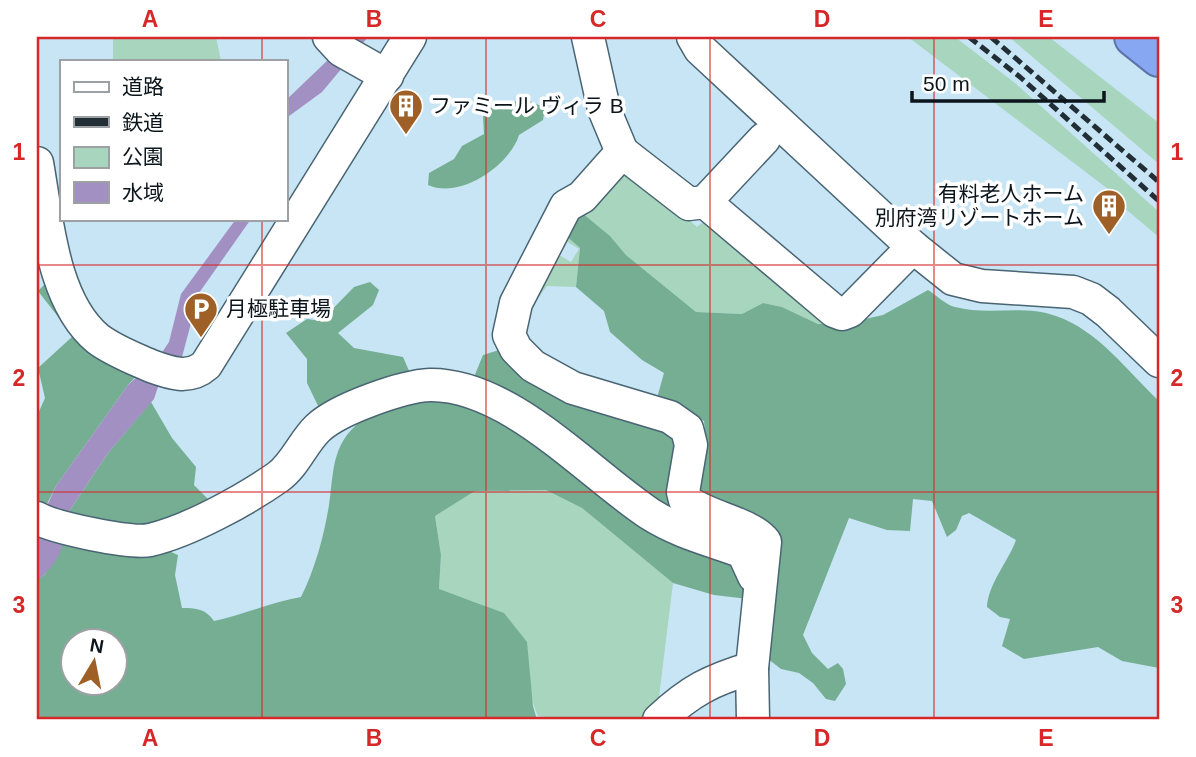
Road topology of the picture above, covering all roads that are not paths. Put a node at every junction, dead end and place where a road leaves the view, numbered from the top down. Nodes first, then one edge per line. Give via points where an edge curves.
1 (410, 37) edge
2 (588, 37) edge
3 (693, 37) edge
4 (1133, 37) edge
5 (340, 48) edge
6 (1159, 57) edge
7 (387, 76) junction
8 (764, 139) dead end
9 (622, 152) junction
10 (37, 163) edge
11 (705, 202) junction
12 (53, 203) edge
13 (913, 247) junction
14 (1159, 361) edge
15 (46, 522) edge
16 (759, 589) junction
17 (752, 668) junction
18 (659, 720) edge
19 (753, 720) edge

1 - 7 street
2 - 9 street via 604,109
3 - 13 street via 700,49
4 - 6 highway
5 - 7 street
7 - 12 street via 206,365 192,374 157,368 96,337 57,276
8 - 11 street
9 - 11 street via 689,204
9 - 16 street via 582,197 566,206 516,303 509,335 533,366 573,388 670,417 687,429 691,445 685,500 761,536 766,549
10 - 12 street
11 - 13 street via 842,314
13 - 14 street via 964,283 1073,292 1091,299
15 - 16 street via 147,540 176,532 281,476 319,427 356,404 428,385 488,398 653,516 689,536 743,552
16 - 17 street
17 - 18 street via 713,680 686,695
17 - 19 street

